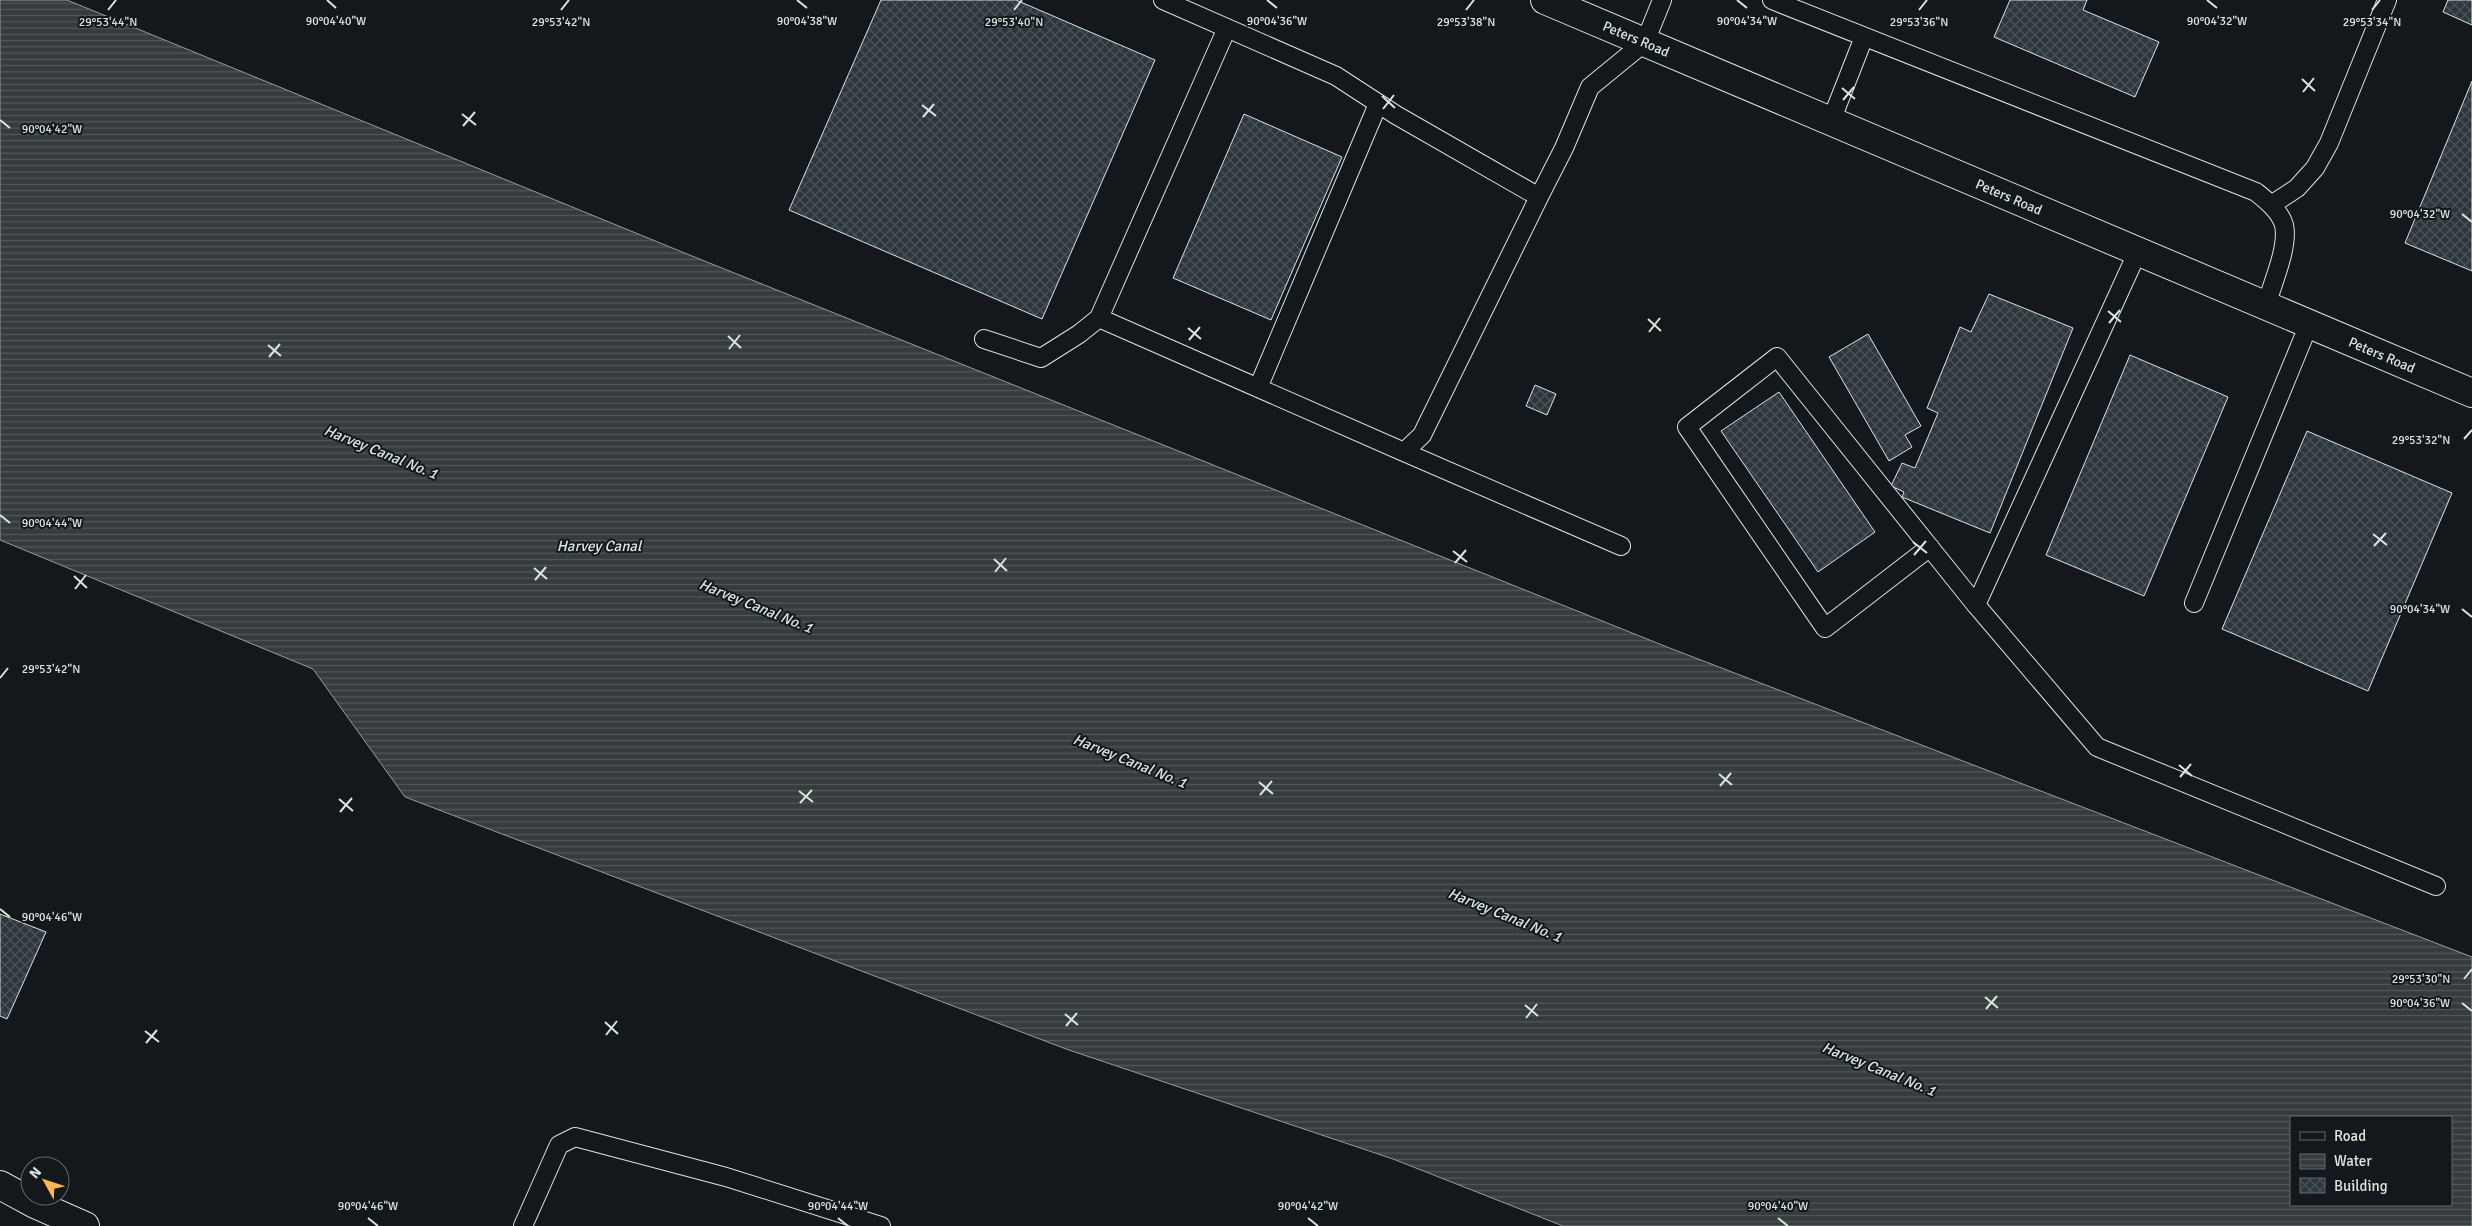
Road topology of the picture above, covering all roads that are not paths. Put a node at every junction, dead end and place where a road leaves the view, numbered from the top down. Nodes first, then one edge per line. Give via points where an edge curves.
1 (1163, 0) edge
2 (1545, 0) edge
3 (1662, 0) edge
4 (1772, 0) edge
5 (2387, 0) edge
6 (1227, 28) junction
7 (1864, 37) junction
8 (1645, 42) junction
9 (1378, 104) junction
10 (1831, 121) junction
11 (1539, 197) junction
12 (2271, 205) junction
13 (2138, 251) junction
14 (2266, 306) junction
15 (1099, 318) junction
16 (2309, 324) junction
17 (984, 339) dead end
18 (1258, 388) junction
19 (2472, 393) edge
20 (1404, 452) junction
21 (1621, 546) dead end
22 (1930, 547) junction
23 (2194, 604) dead end
24 (1976, 605) junction
25 (2436, 886) dead end
26 (0, 1185) edge
27 (20, 1196) edge
28 (0, 1197) edge
29 (20, 1201) edge
30 (40, 1206) edge
31 (85, 1226) edge
32 (523, 1226) edge
33 (881, 1226) edge

1 - 6 lane
2 - 8 main road, Peters Road
3 - 8 lane
4 - 7 lane
5 - 12 lane via 2329,143 2315,168 2297,188
6 - 9 lane via 1336,76
6 - 15 lane
7 - 10 lane
7 - 12 lane via 2256,192
8 - 10 main road, Peters Road
8 - 11 lane via 1590,87
9 - 11 lane
9 - 18 lane
10 - 13 main road, Peters Road
11 - 20 lane via 1422,435
12 - 14 lane via 2284,224 2284,244
13 - 14 main road, Peters Road
13 - 24 lane
14 - 16 main road, Peters Road
15 - 17 lane via 1040,358
15 - 18 lane
16 - 19 main road, Peters Road
16 - 23 lane
18 - 20 lane
20 - 21 lane
22 - 22 lane via 1777,356 1687,427 1824,628
22 - 24 lane
24 - 25 lane via 2097,747
26 - 27 main road
28 - 29 main road
30 - 31 main road
32 - 33 lane via 559,1145 575,1137 726,1177

